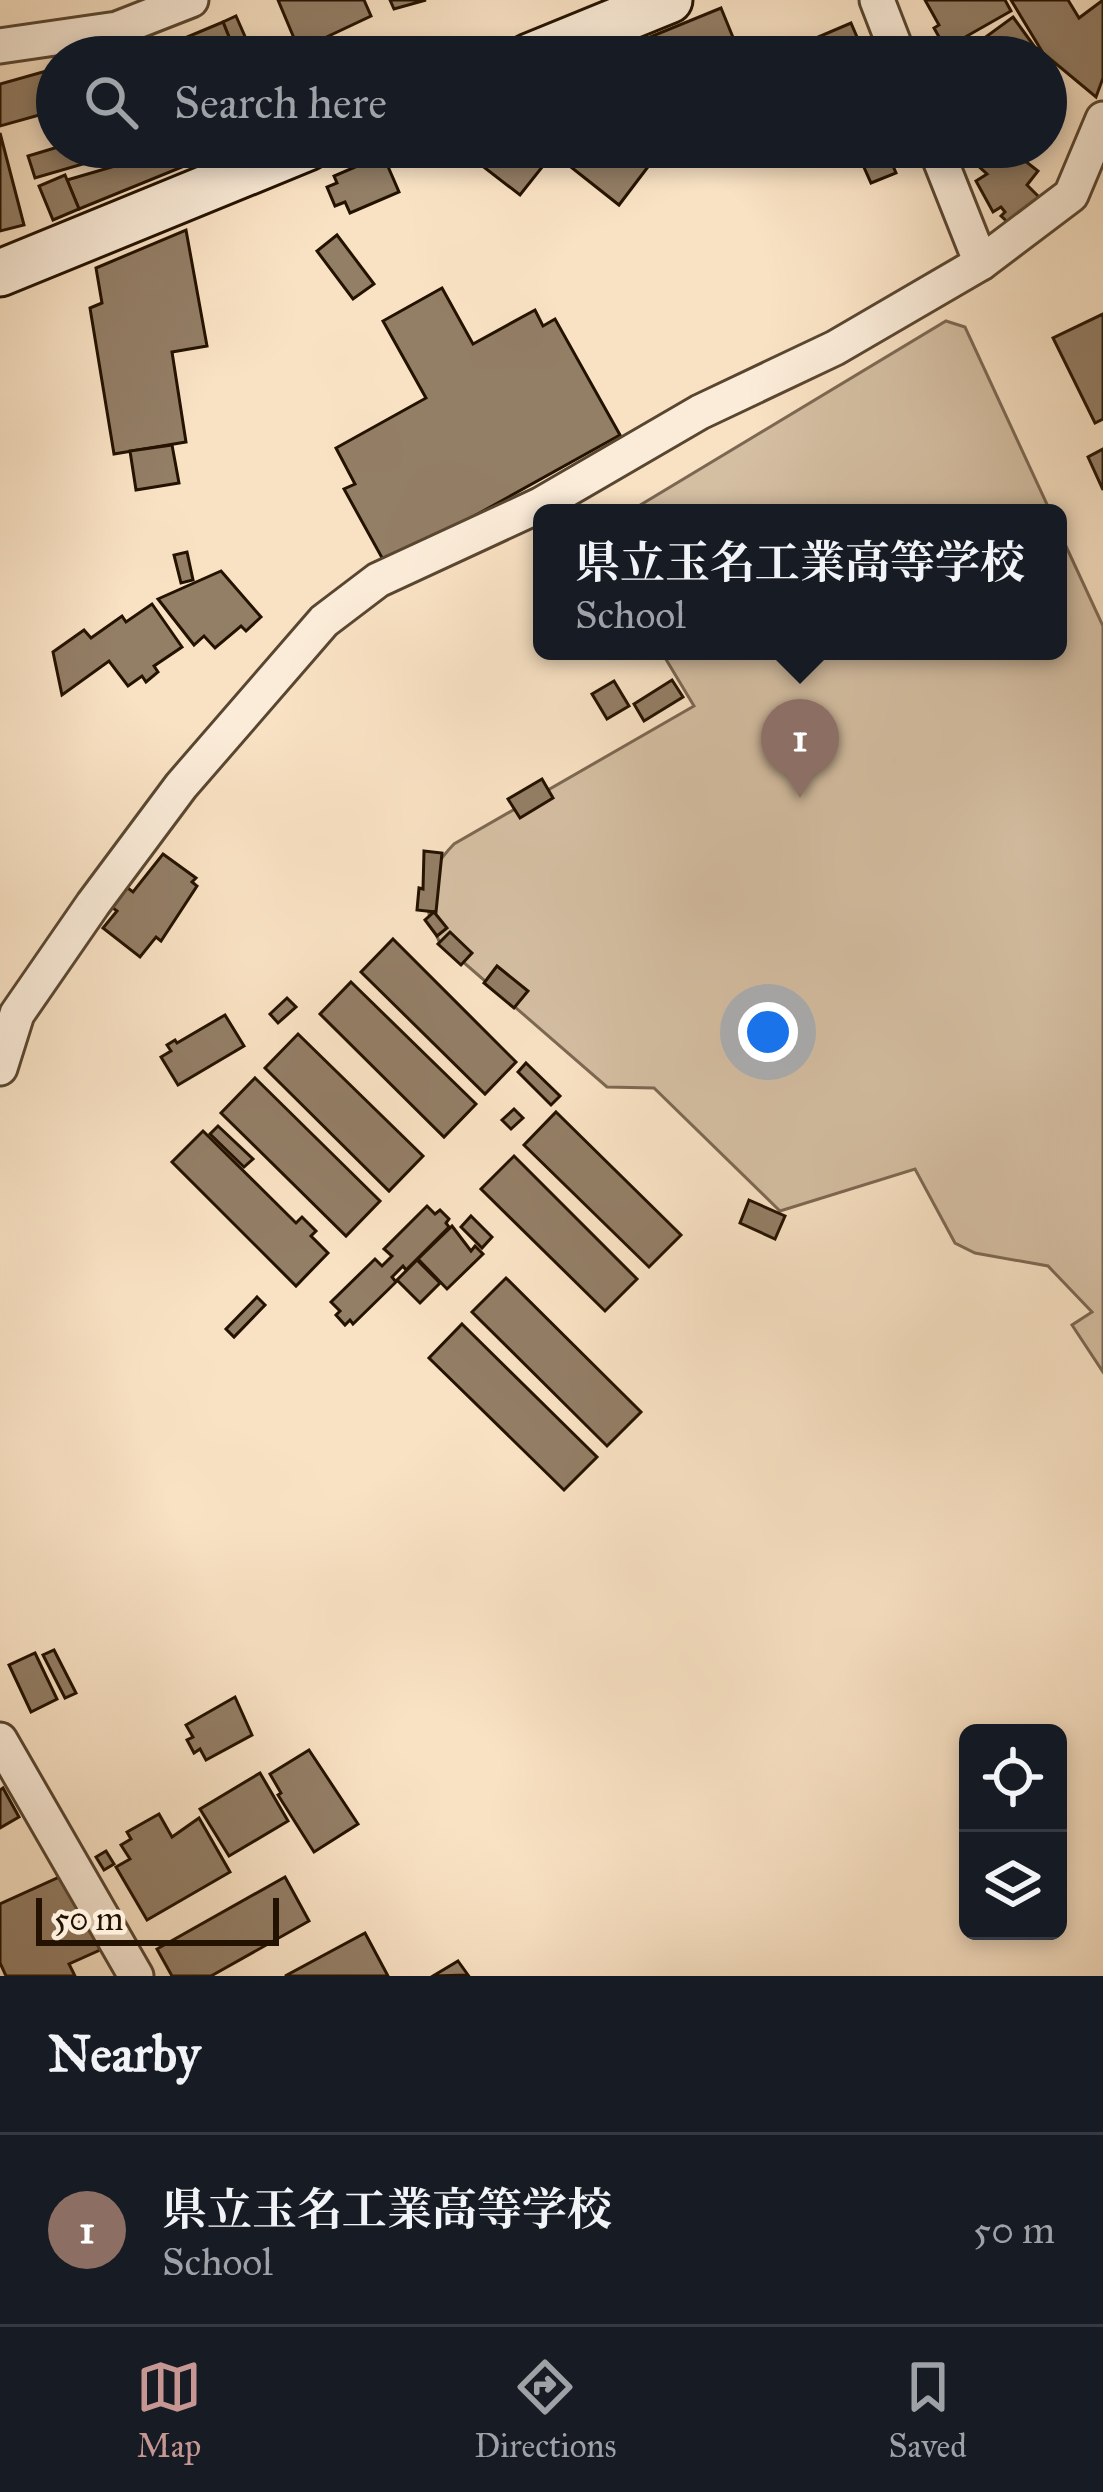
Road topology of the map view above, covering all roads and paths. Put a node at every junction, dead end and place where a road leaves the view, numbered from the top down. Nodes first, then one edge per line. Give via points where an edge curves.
1 (191, 0) edge
2 (669, 0) edge
3 (877, 0) edge
4 (69, 36) edge
5 (581, 36) edge
6 (891, 36) edge
7 (36, 41) edge
8 (0, 46) edge
9 (1103, 119) edge
10 (257, 168) edge
11 (943, 168) edge
12 (1087, 194) edge
13 (981, 263) junction
14 (0, 273) edge
15 (543, 504) edge
16 (533, 509) edge
17 (0, 1068) edge
18 (0, 1740) edge
19 (136, 1976) edge

1 - 4 street via 117,29
2 - 5 main road
3 - 6 street
7 - 8 street
9 - 12 street
10 - 14 main road
11 - 13 street
12 - 13 street
13 - 15 street
16 - 17 street via 378,580 324,621 181,786 93,904 17,1015
18 - 19 street

